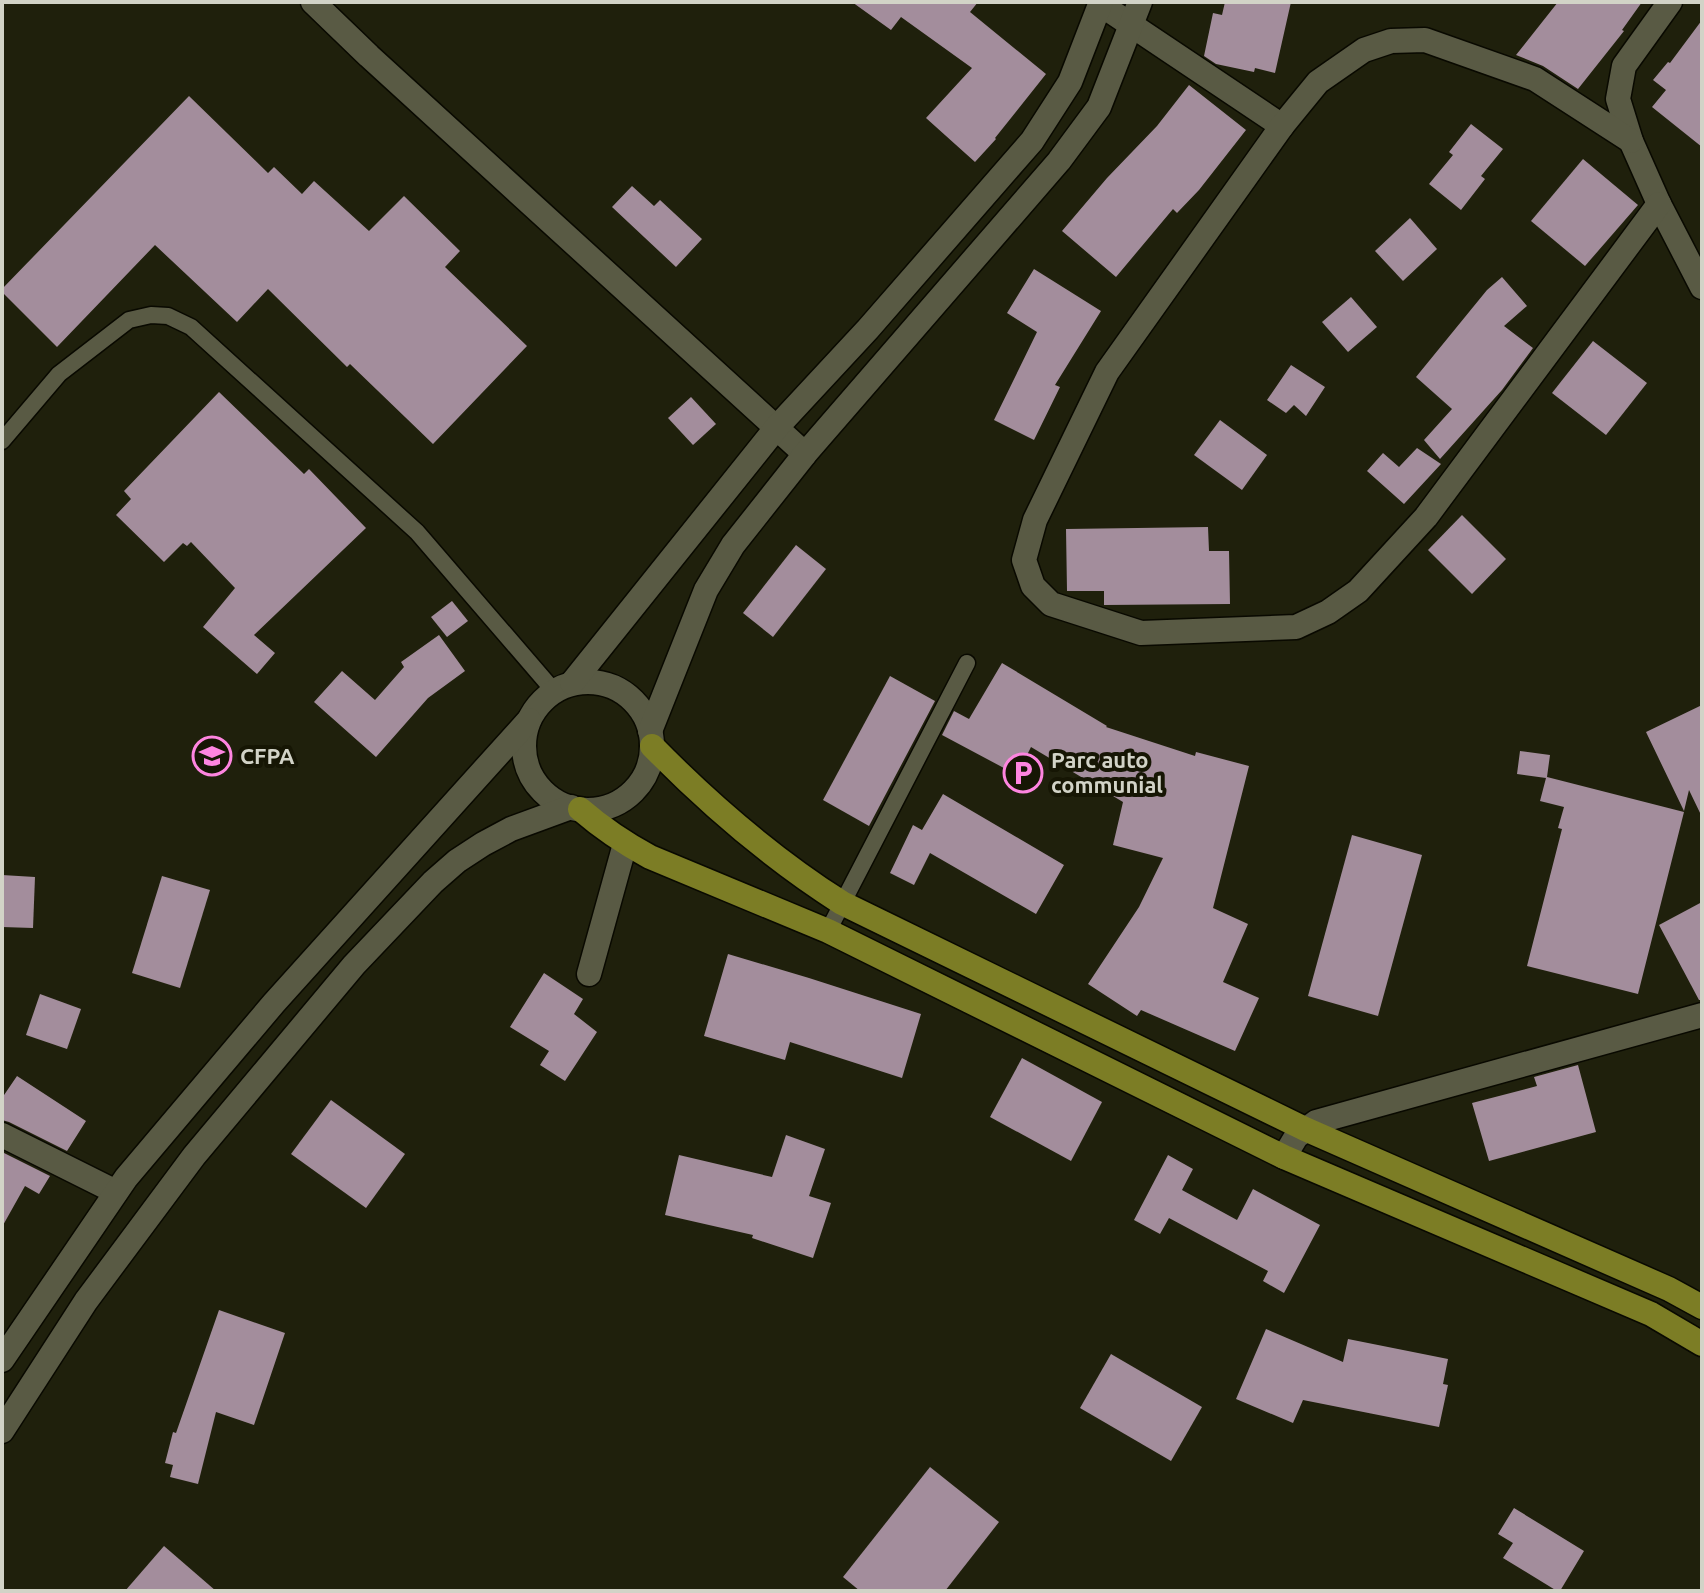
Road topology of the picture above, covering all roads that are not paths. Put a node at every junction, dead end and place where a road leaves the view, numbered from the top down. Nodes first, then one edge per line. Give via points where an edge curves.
1 (313, 2) edge
2 (1670, 2) edge
3 (1101, 3) edge
4 (1136, 13) edge
5 (1282, 126) junction
6 (1631, 141) junction
7 (1659, 204) junction
8 (1702, 287) edge
9 (777, 427) junction
10 (2, 441) edge
11 (805, 454) junction
12 (967, 663) dead end
13 (563, 687) junction
14 (529, 720) junction
15 (651, 738) junction
16 (575, 808) junction
17 (625, 844) junction
18 (842, 903) junction
19 (828, 931) junction
20 (589, 974) dead end
21 (1702, 1015) edge
22 (1305, 1129) junction
23 (2, 1135) edge
24 (1284, 1157) junction
25 (116, 1192) junction
26 (1702, 1307) edge
27 (1702, 1344) edge
28 (2, 1360) edge
29 (2, 1431) edge

1 - 9 main road
2 - 6 main road via 1624,66 1618,99
3 - 4 main road
3 - 9 main road via 1070,82 1032,141
4 - 5 main road
4 - 11 main road via 1099,107 1059,161
5 - 6 main road via 1318,82 1364,50 1391,41 1425,40 1535,79
5 - 7 main road via 1107,372 1035,520 1024,560 1033,586 1051,604 1141,633 1296,627 1328,612 1358,591 1426,517
6 - 7 main road
7 - 8 main road
9 - 11 main road
9 - 13 main road
10 - 13 lane via 59,374 129,320 168,316 191,327 417,532
11 - 15 main road via 719,567
12 - 18 lane
13 - 14 main road
13 - 15 main road via 589,682 621,691 644,715
14 - 16 main road via 524,750 534,779 556,801
14 - 25 main road via 274,1003
15 - 16 main road via 650,761 636,788 610,806
15 - 18 main road via 687,782 734,824
16 - 17 main road
16 - 29 main road via 511,829 457,861 354,965 194,1156 86,1301
17 - 19 main road
17 - 20 main road
18 - 19 lane
18 - 22 main road
19 - 24 main road
21 - 22 main road
22 - 24 main road
22 - 26 main road
23 - 25 main road
24 - 27 main road via 1651,1314
25 - 28 main road

